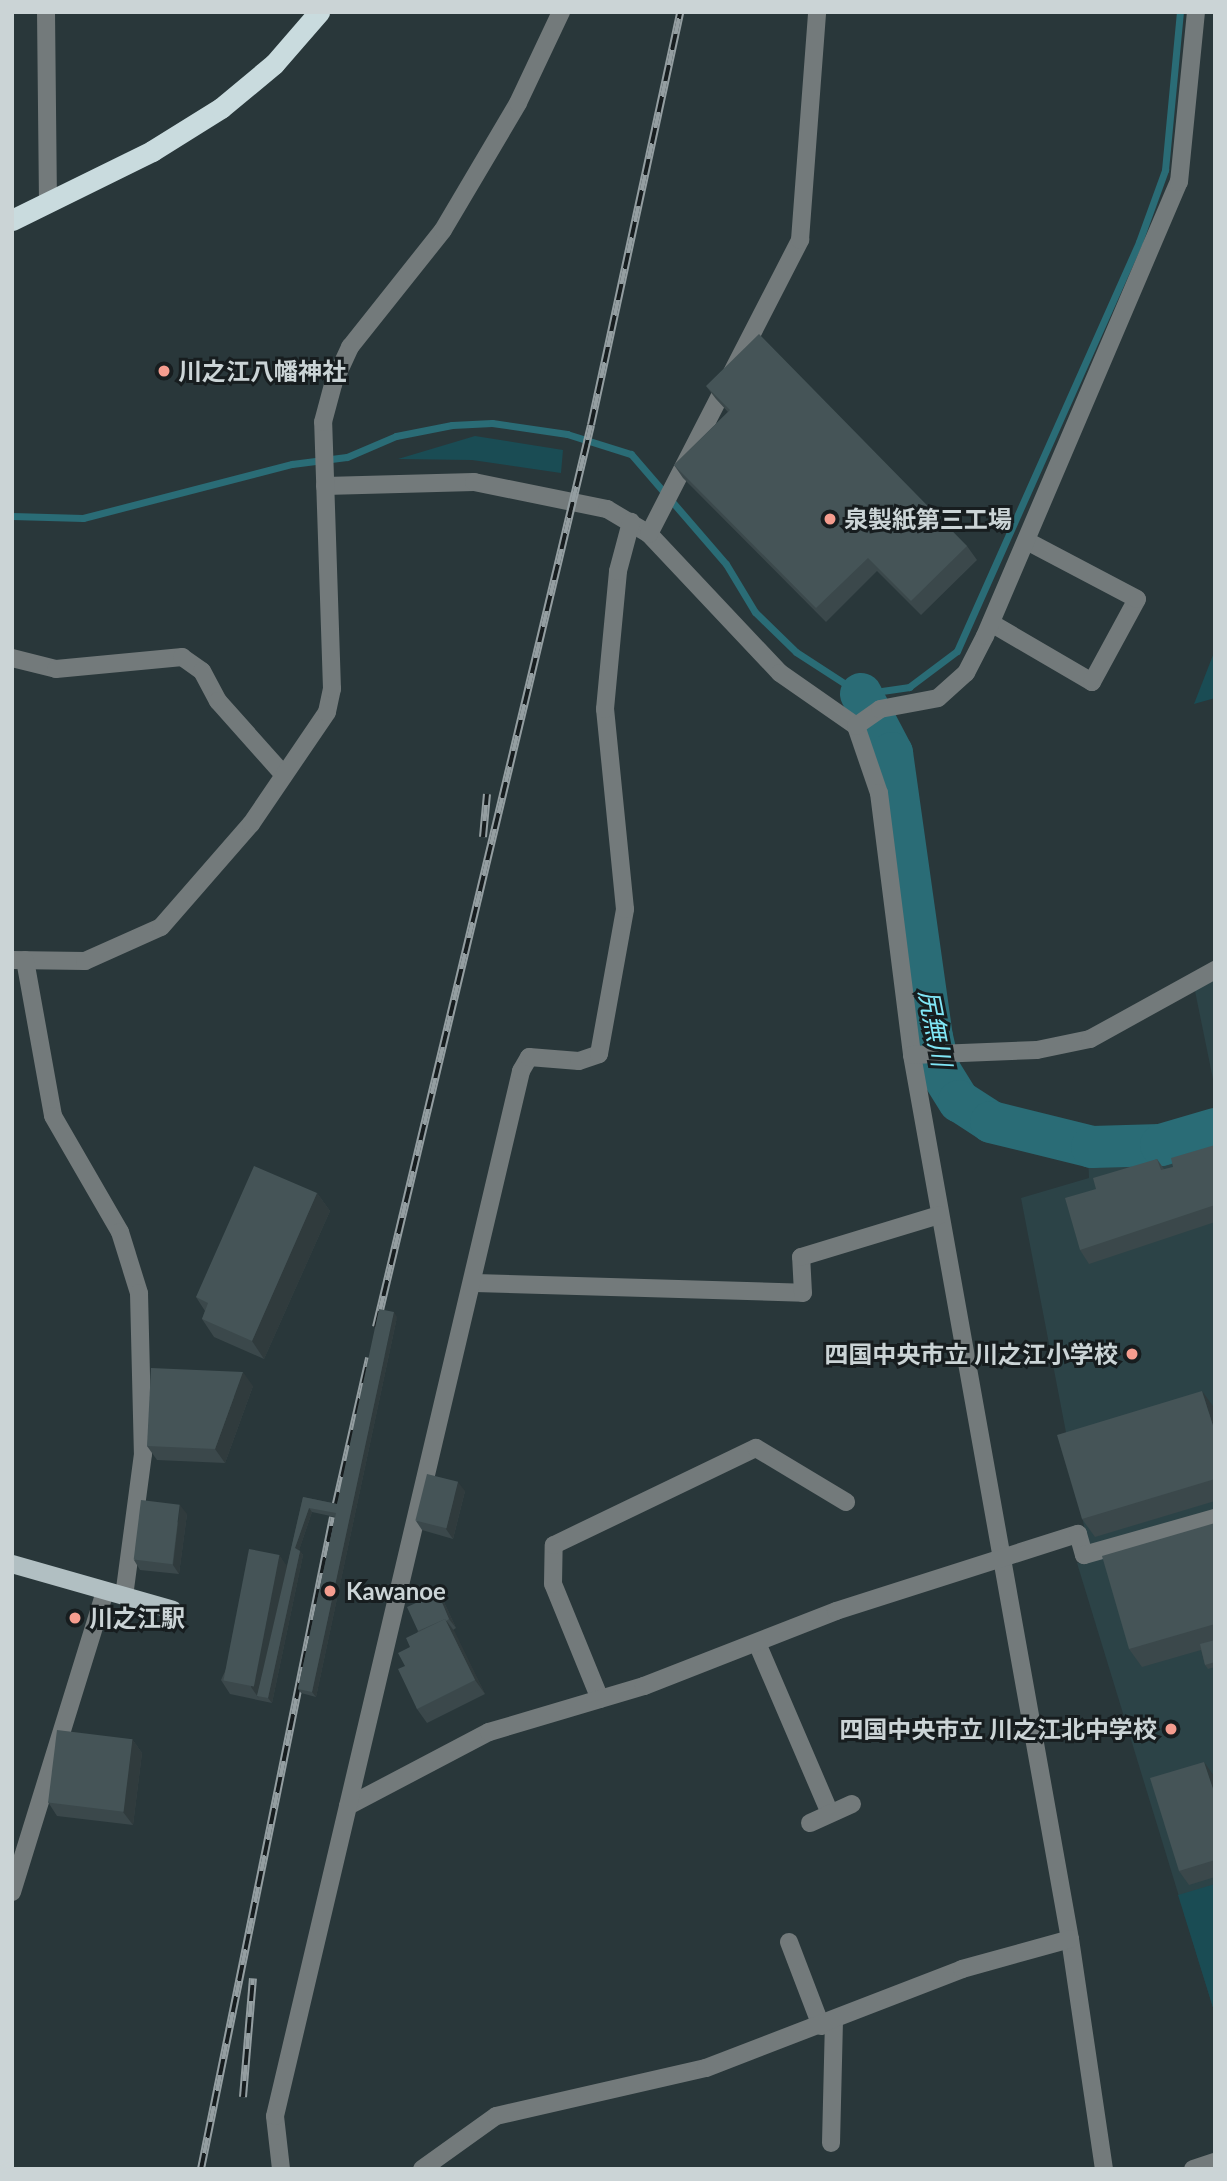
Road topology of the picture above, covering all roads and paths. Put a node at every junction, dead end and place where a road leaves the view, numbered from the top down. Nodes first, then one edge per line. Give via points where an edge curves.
1 (46, 12) edge
2 (319, 12) edge
3 (561, 12) edge
4 (817, 12) edge
5 (1196, 12) edge
6 (48, 202) junction
7 (12, 220) edge
8 (325, 486) junction
9 (631, 522) junction
10 (649, 534) junction
11 (1027, 541) junction
12 (991, 623) junction
13 (12, 658) edge
14 (856, 726) junction
15 (284, 775) junction
16 (18, 960) edge
17 (1215, 970) edge
18 (912, 1055) junction
19 (939, 1215) junction
20 (475, 1283) junction
21 (846, 1502) dead end
22 (1215, 1518) edge
23 (999, 1560) junction
24 (12, 1564) edge
25 (104, 1591) junction
26 (124, 1597) junction
27 (173, 1610) dead end
28 (757, 1643) junction
29 (600, 1699) junction
30 (852, 1804) dead end
31 (348, 1806) junction
32 (830, 1813) junction
33 (810, 1823) dead end
34 (12, 1892) edge
35 (1070, 1939) junction
36 (789, 1942) dead end
37 (828, 2023) junction
38 (831, 2143) dead end
39 (1215, 2162) edge
40 (281, 2169) edge
41 (422, 2169) edge
42 (1104, 2169) edge
43 (1193, 2169) edge

1 - 6 street
2 - 6 highway via 274,64 221,108
3 - 8 street via 518,103 443,230 350,348 323,422
4 - 10 street via 800,240
5 - 11 street via 1179,182
6 - 7 highway
8 - 9 street via 474,482 573,499
8 - 15 street via 332,689 327,712
9 - 10 street
9 - 20 street via 618,571 605,709 625,909 599,1054 579,1061 528,1057
10 - 14 street via 780,673
11 - 12 street
11 - 12 street via 1137,599 1092,682
12 - 14 street via 966,673 938,698 880,709
13 - 15 street via 56,670 182,657 202,671 268,764
14 - 18 street via 879,793
15 - 16 street via 243,834 161,927 85,961
16 - 26 street via 53,1116 120,1231 139,1293 143,1454
17 - 18 street via 1090,1039 961,1056
18 - 19 street
19 - 20 street via 801,1257 803,1293
19 - 23 street
20 - 31 street
21 - 29 street via 756,1447 554,1545 553,1584
22 - 23 street via 1084,1555 1078,1534
23 - 28 street
23 - 35 street
24 - 25 main road
25 - 26 main road
25 - 34 street
26 - 27 main road
28 - 29 street
28 - 32 street
29 - 31 street via 489,1732
30 - 32 street
31 - 40 street via 275,2116
32 - 33 street
35 - 37 street via 962,1969
35 - 42 street
36 - 37 street
37 - 38 street
37 - 41 street via 706,2068 495,2116
39 - 43 street

